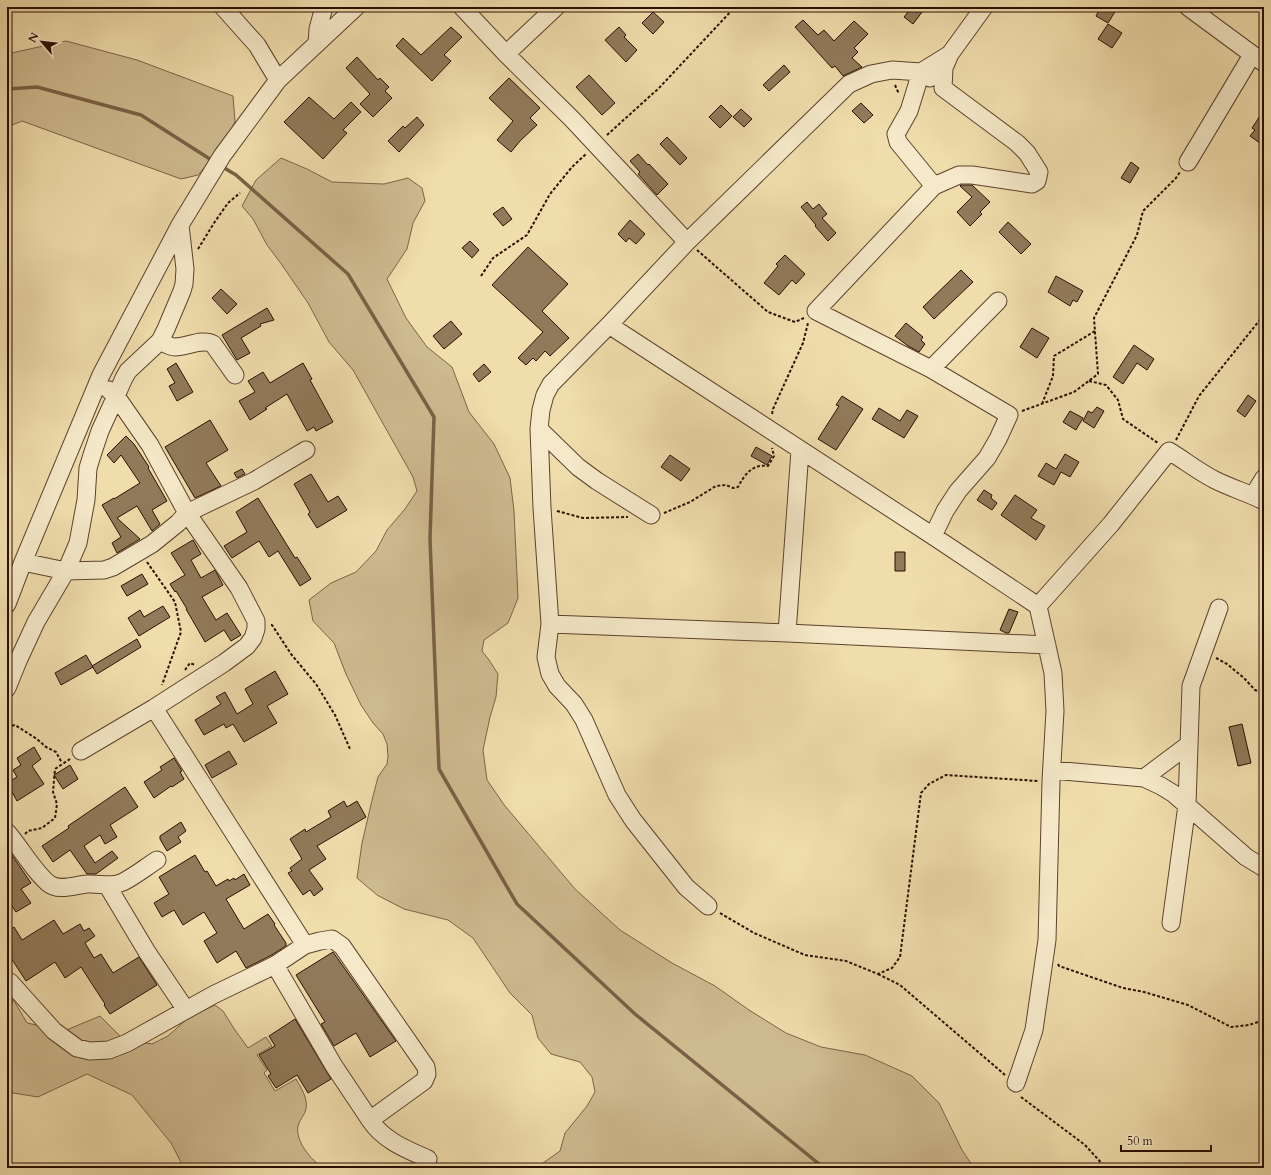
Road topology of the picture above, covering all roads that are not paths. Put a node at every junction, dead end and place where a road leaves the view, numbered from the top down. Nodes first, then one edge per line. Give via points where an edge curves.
1 (223, 7) edge
2 (324, 7) edge
3 (356, 7) edge
4 (462, 7) edge
5 (556, 7) edge
6 (984, 7) edge
7 (1188, 7) edge
8 (317, 43) junction
9 (506, 54) junction
10 (950, 54) junction
11 (1258, 59) edge
12 (921, 72) junction
13 (278, 80) junction
14 (943, 88) junction
15 (1188, 162) road end
16 (934, 186) junction
17 (180, 225) junction
18 (687, 242) junction
19 (998, 302) dead end
20 (609, 324) junction
21 (160, 341) junction
22 (931, 369) junction
23 (235, 375) dead end
24 (99, 380) junction
25 (116, 396) junction
26 (539, 429) junction
27 (306, 450) dead end
28 (800, 450) junction
29 (1264, 478) edge
30 (1258, 498) edge
31 (187, 513) junction
32 (651, 515) road end
33 (933, 536) junction
34 (23, 562) junction
35 (66, 571) junction
36 (7, 604) edge
37 (1038, 606) junction
38 (1219, 608) dead end
39 (550, 624) junction
40 (787, 633) junction
41 (1047, 645) junction
42 (7, 688) edge
43 (154, 708) junction
44 (1188, 745) junction
45 (81, 751) road end
46 (1051, 776) junction
47 (1144, 778) junction
48 (1187, 805) junction
49 (11, 837) edge
50 (157, 860) dead end
51 (1264, 868) edge
52 (107, 885) junction
53 (708, 906) road end
54 (1171, 923) dead end
55 (305, 945) junction
56 (275, 965) junction
57 (8, 984) edge
58 (186, 1010) junction
59 (1016, 1083) road end
60 (370, 1120) junction
61 (428, 1159) dead end

1 - 13 street via 257,44
2 - 8 street
3 - 8 street
4 - 9 street
5 - 9 street
6 - 10 street
7 - 11 street
8 - 13 street
9 - 18 street
10 - 12 street
10 - 14 street via 944,68
11 - 15 street
12 - 14 street
12 - 16 street via 908,111 896,134 898,142
12 - 18 street via 892,70 870,74 850,84
13 - 17 street via 222,156
14 - 16 street via 1017,143 1039,172 1037,181 1032,184 972,174 959,176
16 - 22 street via 816,311
17 - 21 street via 185,269 184,284
17 - 24 street
18 - 20 street
19 - 22 street
20 - 26 street via 551,384 542,405
20 - 28 street
21 - 23 street via 174,347 210,342
21 - 25 street via 128,371
22 - 33 street via 1010,415 987,458 958,491
24 - 25 street
24 - 34 street
25 - 31 street via 150,445
25 - 35 street via 100,431 88,468 86,500 78,543
26 - 32 street via 578,467
26 - 39 street
27 - 31 street via 254,481
28 - 33 street
28 - 40 street
29 - 30 street
30 - 37 street via 1213,479 1169,451 1111,524
31 - 35 street via 152,544 113,567 93,571
31 - 43 street via 239,588 256,621 254,634 247,646 224,664
33 - 37 street
34 - 35 street
34 - 36 street
35 - 42 street via 36,622
37 - 41 street
38 - 44 street via 1191,686
39 - 40 street
39 - 53 street via 546,657 550,674 584,720 618,795 633,820 686,887
40 - 41 street
41 - 46 street via 1053,673 1055,711
43 - 45 street
43 - 55 street
44 - 47 street
44 - 48 street
46 - 47 street
46 - 59 street via 1047,940 1034,1030
47 - 48 street via 1174,794
48 - 51 street via 1246,857
48 - 54 street
49 - 52 street via 49,884 63,887
50 - 52 street via 124,882
52 - 58 street
55 - 56 street
55 - 60 street via 332,939 342,946 426,1068 424,1081
56 - 58 street
56 - 60 street via 334,1066
57 - 58 street via 54,1031 77,1048 90,1050 109,1050 128,1043
60 - 61 street via 376,1130 385,1137

